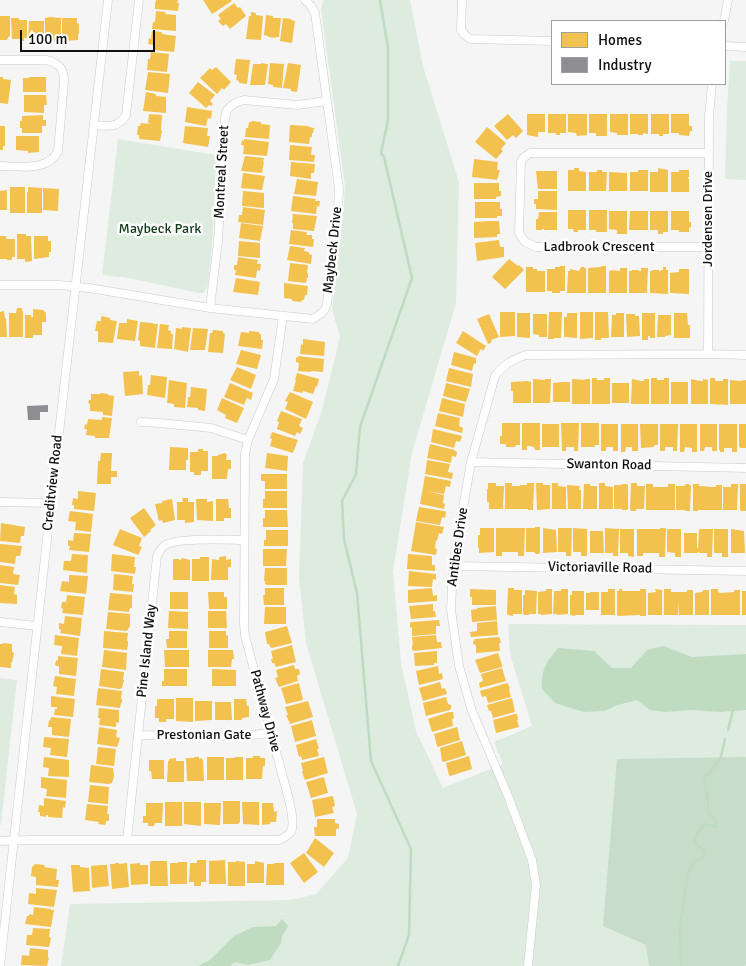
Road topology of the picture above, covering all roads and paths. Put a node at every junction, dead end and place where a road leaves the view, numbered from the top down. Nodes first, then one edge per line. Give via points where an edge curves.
1 (108, 0) edge
2 (139, 0) edge
3 (305, 0) edge
4 (462, 0) edge
5 (728, 0) edge
6 (724, 20) edge
7 (551, 41) edge
8 (726, 46) edge
9 (746, 47) edge
10 (0, 60) edge
11 (712, 85) edge
12 (327, 101) junction
13 (94, 125) junction
14 (708, 153) junction
15 (0, 166) edge
16 (708, 247) junction
17 (0, 285) edge
18 (75, 287) junction
19 (210, 308) junction
20 (283, 316) junction
21 (708, 354) junction
22 (746, 355) edge
23 (141, 422) dead end
24 (248, 440) junction
25 (471, 462) junction
26 (746, 468) edge
27 (0, 502) edge
28 (50, 503) junction
29 (244, 540) junction
30 (453, 566) junction
31 (746, 571) edge
32 (0, 622) edge
33 (37, 626) junction
34 (271, 733) junction
35 (138, 735) junction
36 (14, 840) junction
37 (128, 840) junction
38 (0, 841) edge
39 (0, 966) edge
40 (528, 966) edge

1 - 13 street, Creditview Road
2 - 13 street via 126,115 115,125
3 - 12 street, Maybeck Drive via 315,13
4 - 7 street via 461,30 470,39
5 - 6 street
8 - 9 street
10 - 15 street via 47,60 62,69 64,74 56,156 43,165
11 - 14 street, Jordensen Drive
12 - 19 street, Montreal Street via 297,105 244,100 227,110
12 - 20 street, Maybeck Drive via 339,189 326,309 313,319
13 - 18 street, Creditview Road
14 - 16 street, Jordensen Drive
14 - 16 street, Ladbrook Crescent via 530,153 521,162 519,233 536,247
16 - 21 street, Jordensen Drive
17 - 18 street, Maybeck Drive
18 - 19 street, Maybeck Drive
18 - 28 street, Creditview Road
19 - 20 street, Maybeck Drive
20 - 24 street, Pathway Drive via 274,379
21 - 22 street, Antibes Drive
21 - 25 street, Antibes Drive via 526,355 514,359 495,376
23 - 24 street via 211,428
24 - 29 street, Pathway Drive via 244,471
25 - 26 street, Swanton Road
25 - 30 street, Antibes Drive
27 - 28 street
28 - 33 street, Creditview Road
29 - 34 street, Pathway Drive via 244,630
29 - 35 street, Pine Island Way via 176,541 163,546 159,552
30 - 31 street, Victoriaville Road
30 - 40 street, Antibes Drive via 451,610 459,666 472,710 532,860 536,885
32 - 33 street
33 - 36 street, Creditview Road
34 - 35 street, Prestonian Gate via 241,736
34 - 37 street, Pathway Drive via 291,812 289,834 279,840
35 - 37 street, Pine Island Way
36 - 37 street, Pathway Drive
36 - 38 street, Pathway Drive
36 - 39 street, Creditview Road

